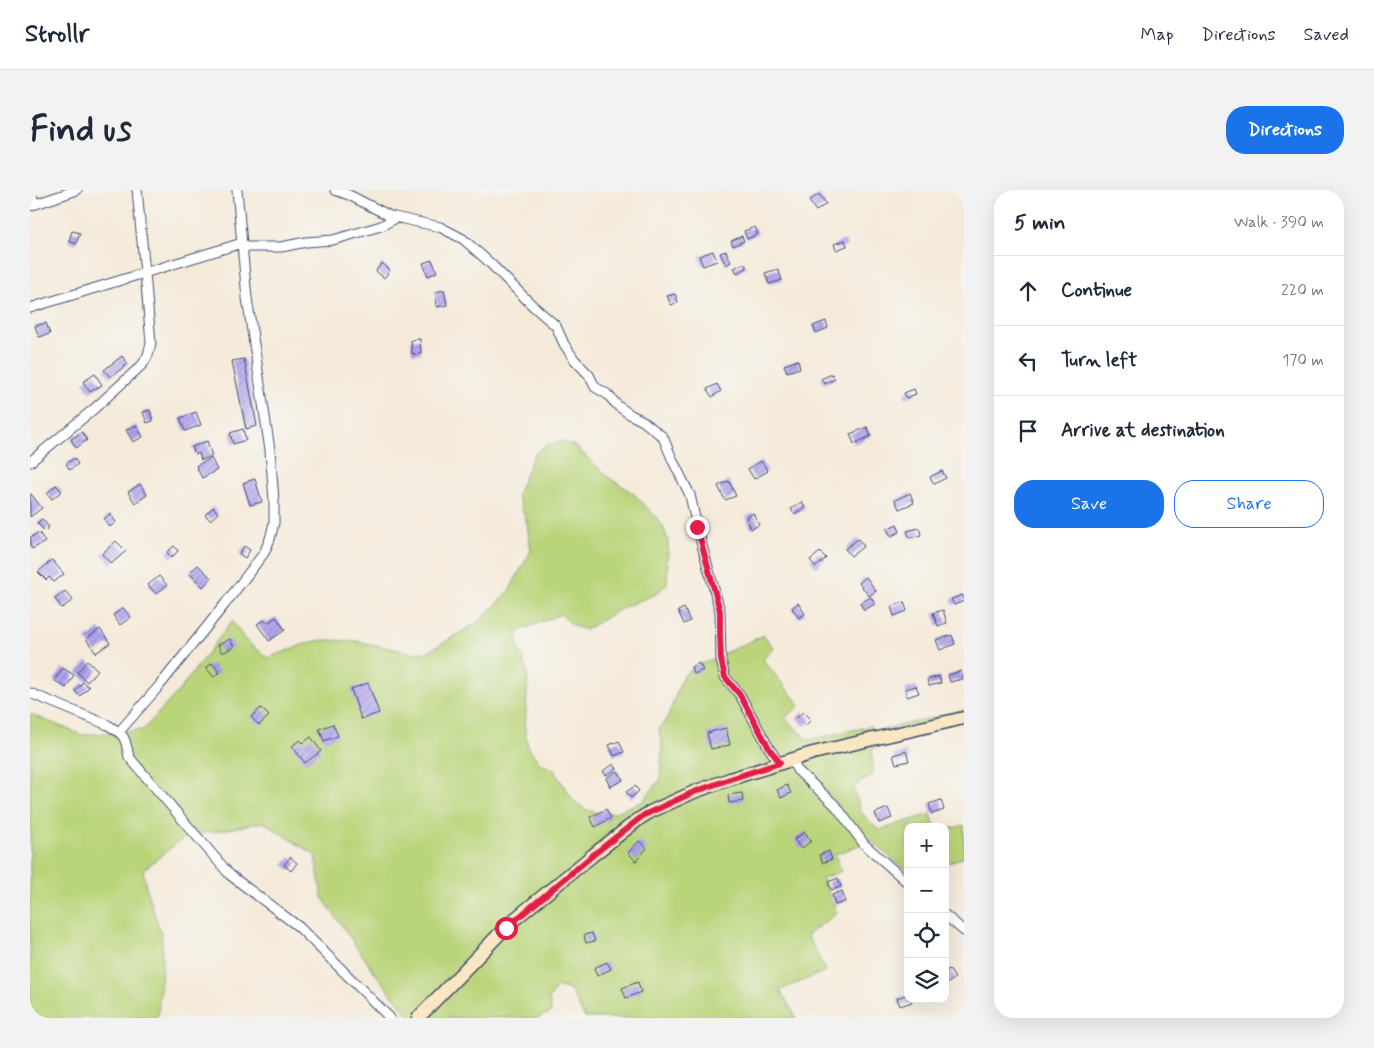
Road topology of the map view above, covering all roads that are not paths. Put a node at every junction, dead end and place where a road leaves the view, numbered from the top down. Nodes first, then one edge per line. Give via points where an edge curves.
1 (77, 190) edge
2 (137, 190) edge
3 (237, 190) edge
4 (335, 190) edge
5 (30, 191) edge
6 (32, 205) edge
7 (396, 218) junction
8 (242, 245) junction
9 (145, 273) junction
10 (30, 308) edge
11 (30, 462) edge
12 (30, 693) edge
13 (964, 718) edge
14 (119, 732) junction
15 (792, 760) junction
16 (780, 763) junction
17 (904, 879) edge
18 (949, 918) edge
19 (964, 931) edge
20 (390, 1018) edge
21 (418, 1018) edge

1 - 6 street
2 - 9 street
3 - 8 street
4 - 7 street
5 - 6 street
7 - 8 street via 333,240 281,247
7 - 16 street via 440,227 463,239 556,326 564,344 595,387 663,437 690,495 720,611 721,660 725,677 740,695
8 - 9 street
8 - 14 street via 270,450 274,500 270,539 264,553 225,604
9 - 10 street
9 - 11 street via 151,343 143,364
12 - 14 street
13 - 15 street
14 - 20 street via 125,738 129,757 230,875 299,926
15 - 16 street
15 - 17 street via 797,770 836,806 864,844
16 - 21 street via 694,792 639,819 510,923
18 - 19 street

